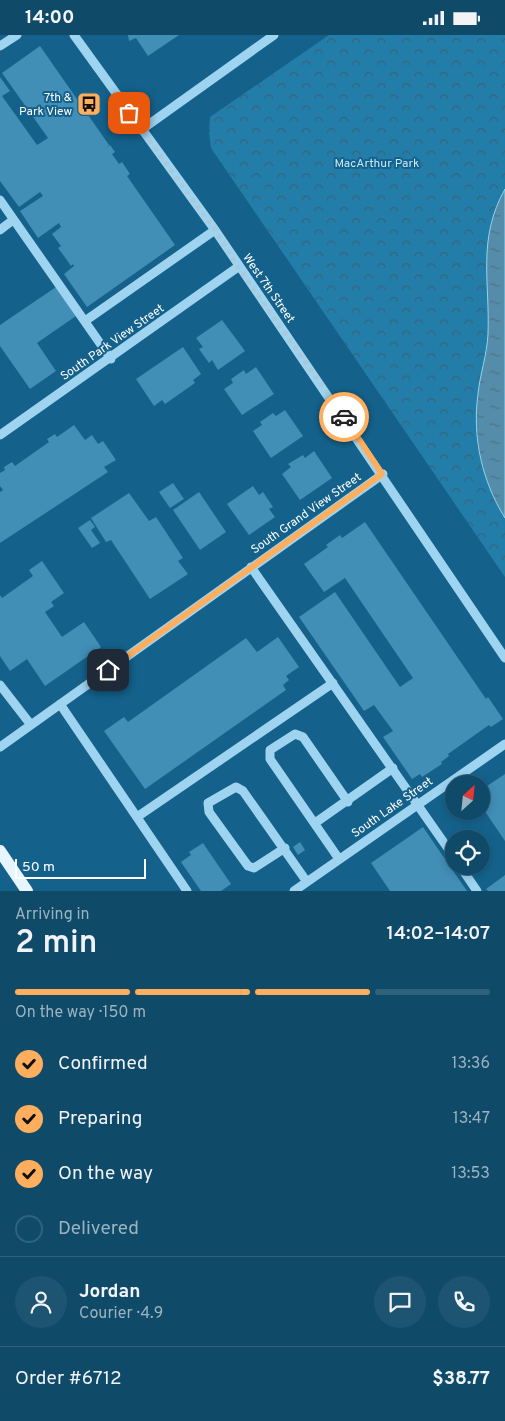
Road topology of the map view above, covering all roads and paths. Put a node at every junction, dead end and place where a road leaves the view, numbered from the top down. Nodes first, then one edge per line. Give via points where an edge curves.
1 (17, 35) edge
2 (74, 35) edge
3 (274, 35) edge
4 (0, 46) edge
5 (141, 129) junction
6 (0, 200) edge
7 (13, 220) junction
8 (0, 230) edge
9 (215, 230) junction
10 (238, 267) junction
11 (85, 321) junction
12 (111, 359) junction
13 (0, 435) edge
14 (382, 474) junction
15 (252, 567) junction
16 (505, 657) edge
17 (333, 683) junction
18 (0, 685) edge
19 (60, 704) junction
20 (31, 725) junction
21 (505, 744) edge
22 (0, 747) edge
23 (393, 769) junction
24 (348, 802) junction
25 (418, 804) junction
26 (137, 817) junction
27 (315, 823) junction
28 (445, 844) edge
29 (285, 848) junction
30 (0, 851) edge
31 (339, 859) junction
32 (466, 875) edge
33 (308, 882) junction
34 (27, 891) edge
35 (187, 891) edge
36 (294, 891) edge
37 (477, 891) edge

1 - 4 street
2 - 5 street, West 7th Street
3 - 5 street
5 - 9 street, West 7th Street
6 - 7 street
7 - 8 street
7 - 11 street
9 - 10 street, West 7th Street
9 - 11 street
10 - 12 street, South Park View Street
10 - 14 street, West 7th Street
11 - 12 street
12 - 13 street, South Park View Street
14 - 15 street, South Grand View Street
14 - 16 street, West 7th Street
15 - 17 street
15 - 19 street, South Grand View Street
17 - 23 street
17 - 26 street
18 - 20 street
19 - 20 street, South Grand View Street
19 - 26 street
20 - 22 street, South Grand View Street
21 - 25 street, South Lake Street
23 - 24 street
23 - 25 street
24 - 27 street
24 - 27 street via 303,737 295,734 270,751 270,759
25 - 28 street
25 - 31 street, South Lake Street
26 - 35 street
27 - 31 street
29 - 29 street via 243,791 236,787 208,803 209,812 248,867 254,868
29 - 33 street
30 - 34 main road
31 - 33 street, South Lake Street
32 - 37 street
33 - 36 street, South Lake Street

